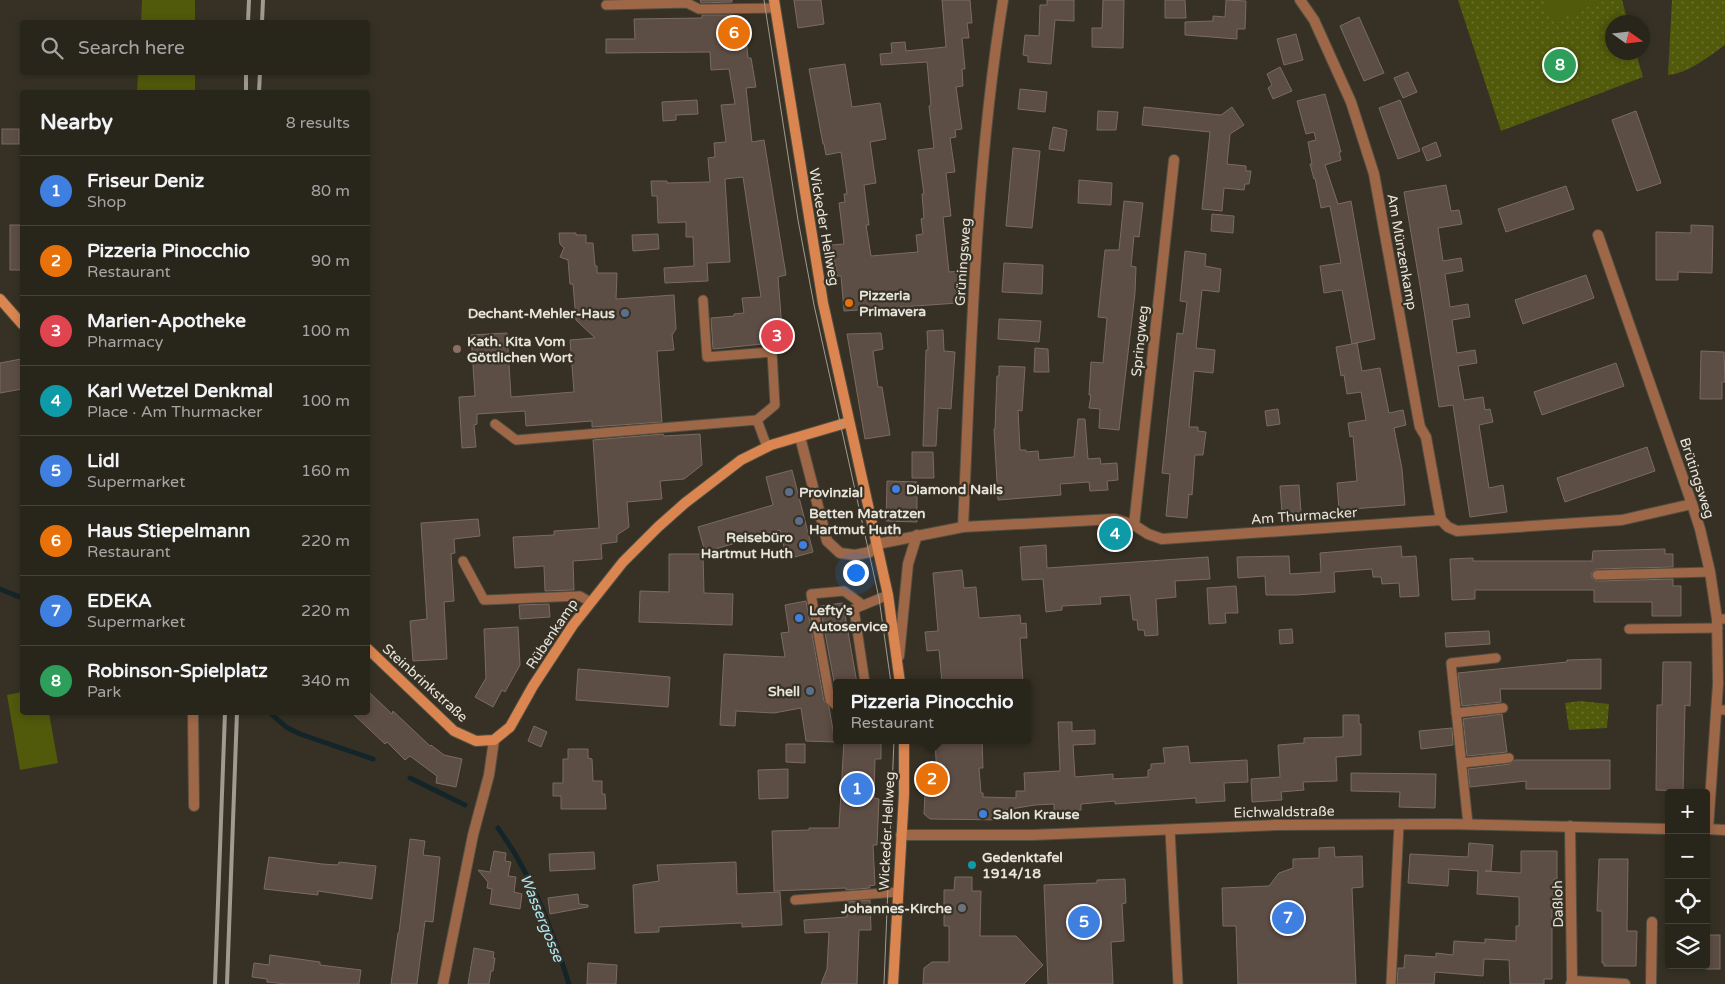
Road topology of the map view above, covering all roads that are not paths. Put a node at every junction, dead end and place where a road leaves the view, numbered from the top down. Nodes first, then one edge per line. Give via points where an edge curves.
1 (1003, 0) edge
2 (1300, 0) edge
3 (774, 4) edge
4 (606, 5) dead end
5 (1174, 160) dead end
6 (1598, 235) dead end
7 (0, 299) edge
8 (703, 300) dead end
9 (20, 322) edge
10 (757, 420) junction
11 (849, 422) junction
12 (495, 424) dead end
13 (800, 436) junction
14 (767, 447) junction
15 (1692, 504) junction
16 (1441, 520) junction
17 (1134, 525) junction
18 (963, 527) junction
19 (917, 535) junction
20 (877, 544) junction
21 (463, 561) dead end
22 (1710, 572) junction
23 (1597, 575) dead end
24 (888, 595) junction
25 (590, 602) junction
26 (863, 605) junction
27 (1720, 622) edge
28 (1629, 629) dead end
29 (370, 651) edge
30 (1496, 658) dead end
31 (898, 662) junction
32 (864, 679) edge
33 (900, 679) edge
34 (833, 703) edge
35 (1503, 708) dead end
36 (1721, 710) edge
37 (1456, 713) junction
38 (194, 715) edge
39 (494, 740) junction
40 (904, 744) edge
41 (1509, 758) dead end
42 (1462, 763) junction
43 (1710, 804) edge
44 (194, 806) dead end
45 (1399, 824) junction
46 (1468, 824) junction
47 (1570, 826) junction
48 (1665, 829) edge
49 (1710, 829) edge
50 (1170, 830) junction
51 (1725, 830) edge
52 (900, 835) junction
53 (897, 892) junction
54 (795, 900) dead end
55 (1652, 922) dead end
56 (1572, 982) edge
57 (443, 984) edge
58 (893, 984) edge
59 (1178, 984) edge
60 (1390, 984) edge
61 (1624, 984) edge
62 (1651, 984) edge

1 - 18 street, Grüningsweg via 976,259
2 - 16 street, Am Münzenkamp via 1314,20 1351,102 1374,174 1418,417 1426,437
3 - 4 lane via 699,9 687,3
3 - 11 main road, Wickeder Hellweg via 821,294
5 - 17 street, Springweg
6 - 15 street, Brütingsweg
7 - 9 main road
8 - 10 lane via 707,357 772,352 775,405
10 - 12 lane via 516,440
10 - 14 lane
11 - 13 main road, Rübenkamp
11 - 20 main road, Wickeder Hellweg
13 - 14 main road, Rübenkamp
13 - 20 street via 827,541 840,553 855,555 870,552
14 - 25 main road, Rübenkamp via 741,460 685,503 623,562
15 - 16 street via 1622,520 1457,531
15 - 22 street, Brütingsweg
16 - 17 street, Am Thurmacker via 1162,539
17 - 18 street, Am Thurmacker via 1115,519
18 - 19 street, Am Thurmacker
19 - 20 street, Am Thurmacker
19 - 31 street via 908,564
20 - 24 main road, Wickeder Hellweg
21 - 25 lane via 484,600 580,596
22 - 23 lane
22 - 27 street, Brütingsweg
24 - 26 lane
24 - 31 main road, Wickeder Hellweg
25 - 39 main road, Rübenkamp via 558,647 510,727
26 - 32 lane via 854,608
26 - 34 lane via 844,591 811,594
27 - 28 lane
27 - 36 street, Brütingsweg
29 - 39 main road, Steinbrinkstraße via 454,731 476,741
30 - 37 lane via 1451,663
31 - 33 main road, Wickeder Hellweg
35 - 37 lane
36 - 43 street, Brütingsweg
37 - 42 lane
38 - 44 street
39 - 57 street
40 - 52 main road, Wickeder Hellweg
41 - 42 lane
42 - 46 lane
45 - 46 street, Eichwaldstraße
45 - 50 street, Eichwaldstraße
45 - 60 lane
46 - 47 street, Eichwaldstraße
47 - 48 street, Eichwaldstraße
47 - 56 street, Daßloh
49 - 51 street
50 - 52 street, Eichwaldstraße
50 - 59 lane
52 - 53 main road, Wickeder Hellweg
53 - 54 lane
53 - 58 main road, Wickeder Hellweg
55 - 62 street
56 - 61 street, Daßloh

